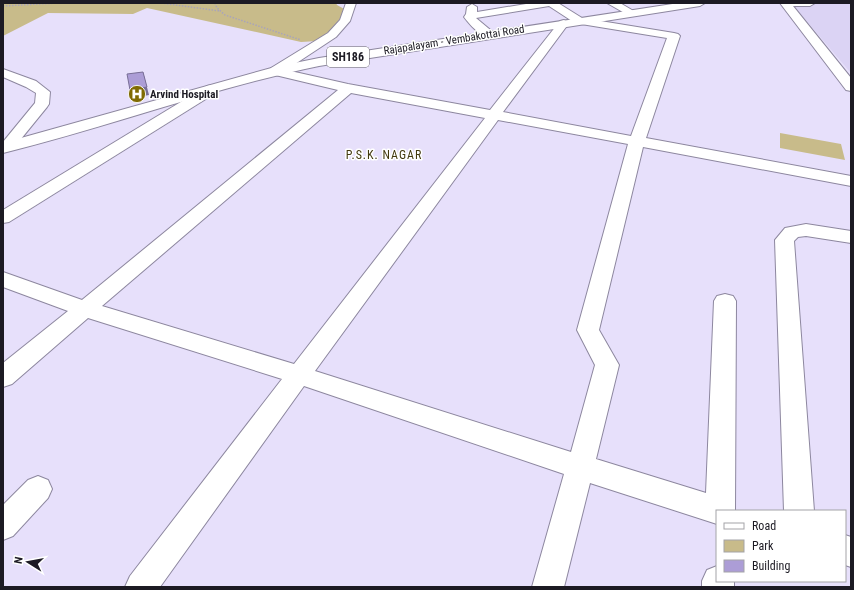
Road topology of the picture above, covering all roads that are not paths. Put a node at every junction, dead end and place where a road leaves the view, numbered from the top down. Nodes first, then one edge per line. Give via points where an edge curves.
1 (351, 3) edge
2 (473, 3) edge
3 (551, 3) edge
4 (612, 3) edge
5 (700, 3) edge
6 (785, 3) edge
7 (810, 3) edge
8 (632, 13) junction
9 (472, 16) junction
10 (579, 21) junction
11 (564, 23) junction
12 (490, 35) junction
13 (275, 71) junction
14 (3, 73) edge
15 (851, 87) edge
16 (348, 88) junction
17 (212, 89) junction
18 (494, 115) junction
19 (637, 141) junction
20 (5, 147) edge
21 (851, 181) edge
22 (3, 218) edge
23 (851, 237) edge
24 (3, 279) edge
25 (725, 302) dead end
26 (85, 309) junction
27 (300, 375) junction
28 (3, 378) edge
29 (580, 467) junction
30 (38, 490) dead end
31 (715, 509) edge
32 (799, 510) edge
33 (3, 526) edge
34 (141, 587) edge
35 (548, 587) edge

1 - 13 street via 345,21 332,35
2 - 9 street
3 - 9 street
3 - 10 street
4 - 8 street
5 - 8 main road, Rajapalayam - Vembakottai Road / SH186
6 - 7 street
6 - 15 street
8 - 10 main road, Rajapalayam - Vembakottai Road / SH186
9 - 12 street via 469,17 473,22
10 - 11 main road, Rajapalayam - Vembakottai Road / SH186
10 - 19 street via 674,36
11 - 12 main road, Rajapalayam - Vembakottai Road / SH186
11 - 18 street
12 - 13 main road, Rajapalayam - Vembakottai Road / SH186
13 - 16 street
13 - 17 main road, Rajapalayam - Vembakottai Road / SH186
14 - 20 street via 31,84 43,92 42,104
16 - 18 street
16 - 26 street
17 - 20 main road, Rajapalayam - Vembakottai Road / SH186
17 - 22 street
18 - 19 street
18 - 27 street
19 - 21 street
19 - 29 street via 588,330 607,365
23 - 32 street via 806,230 792,232 784,240
24 - 26 street
25 - 31 street
26 - 27 street
26 - 28 street
27 - 29 street
27 - 34 street
29 - 31 street
29 - 35 street
30 - 33 street

